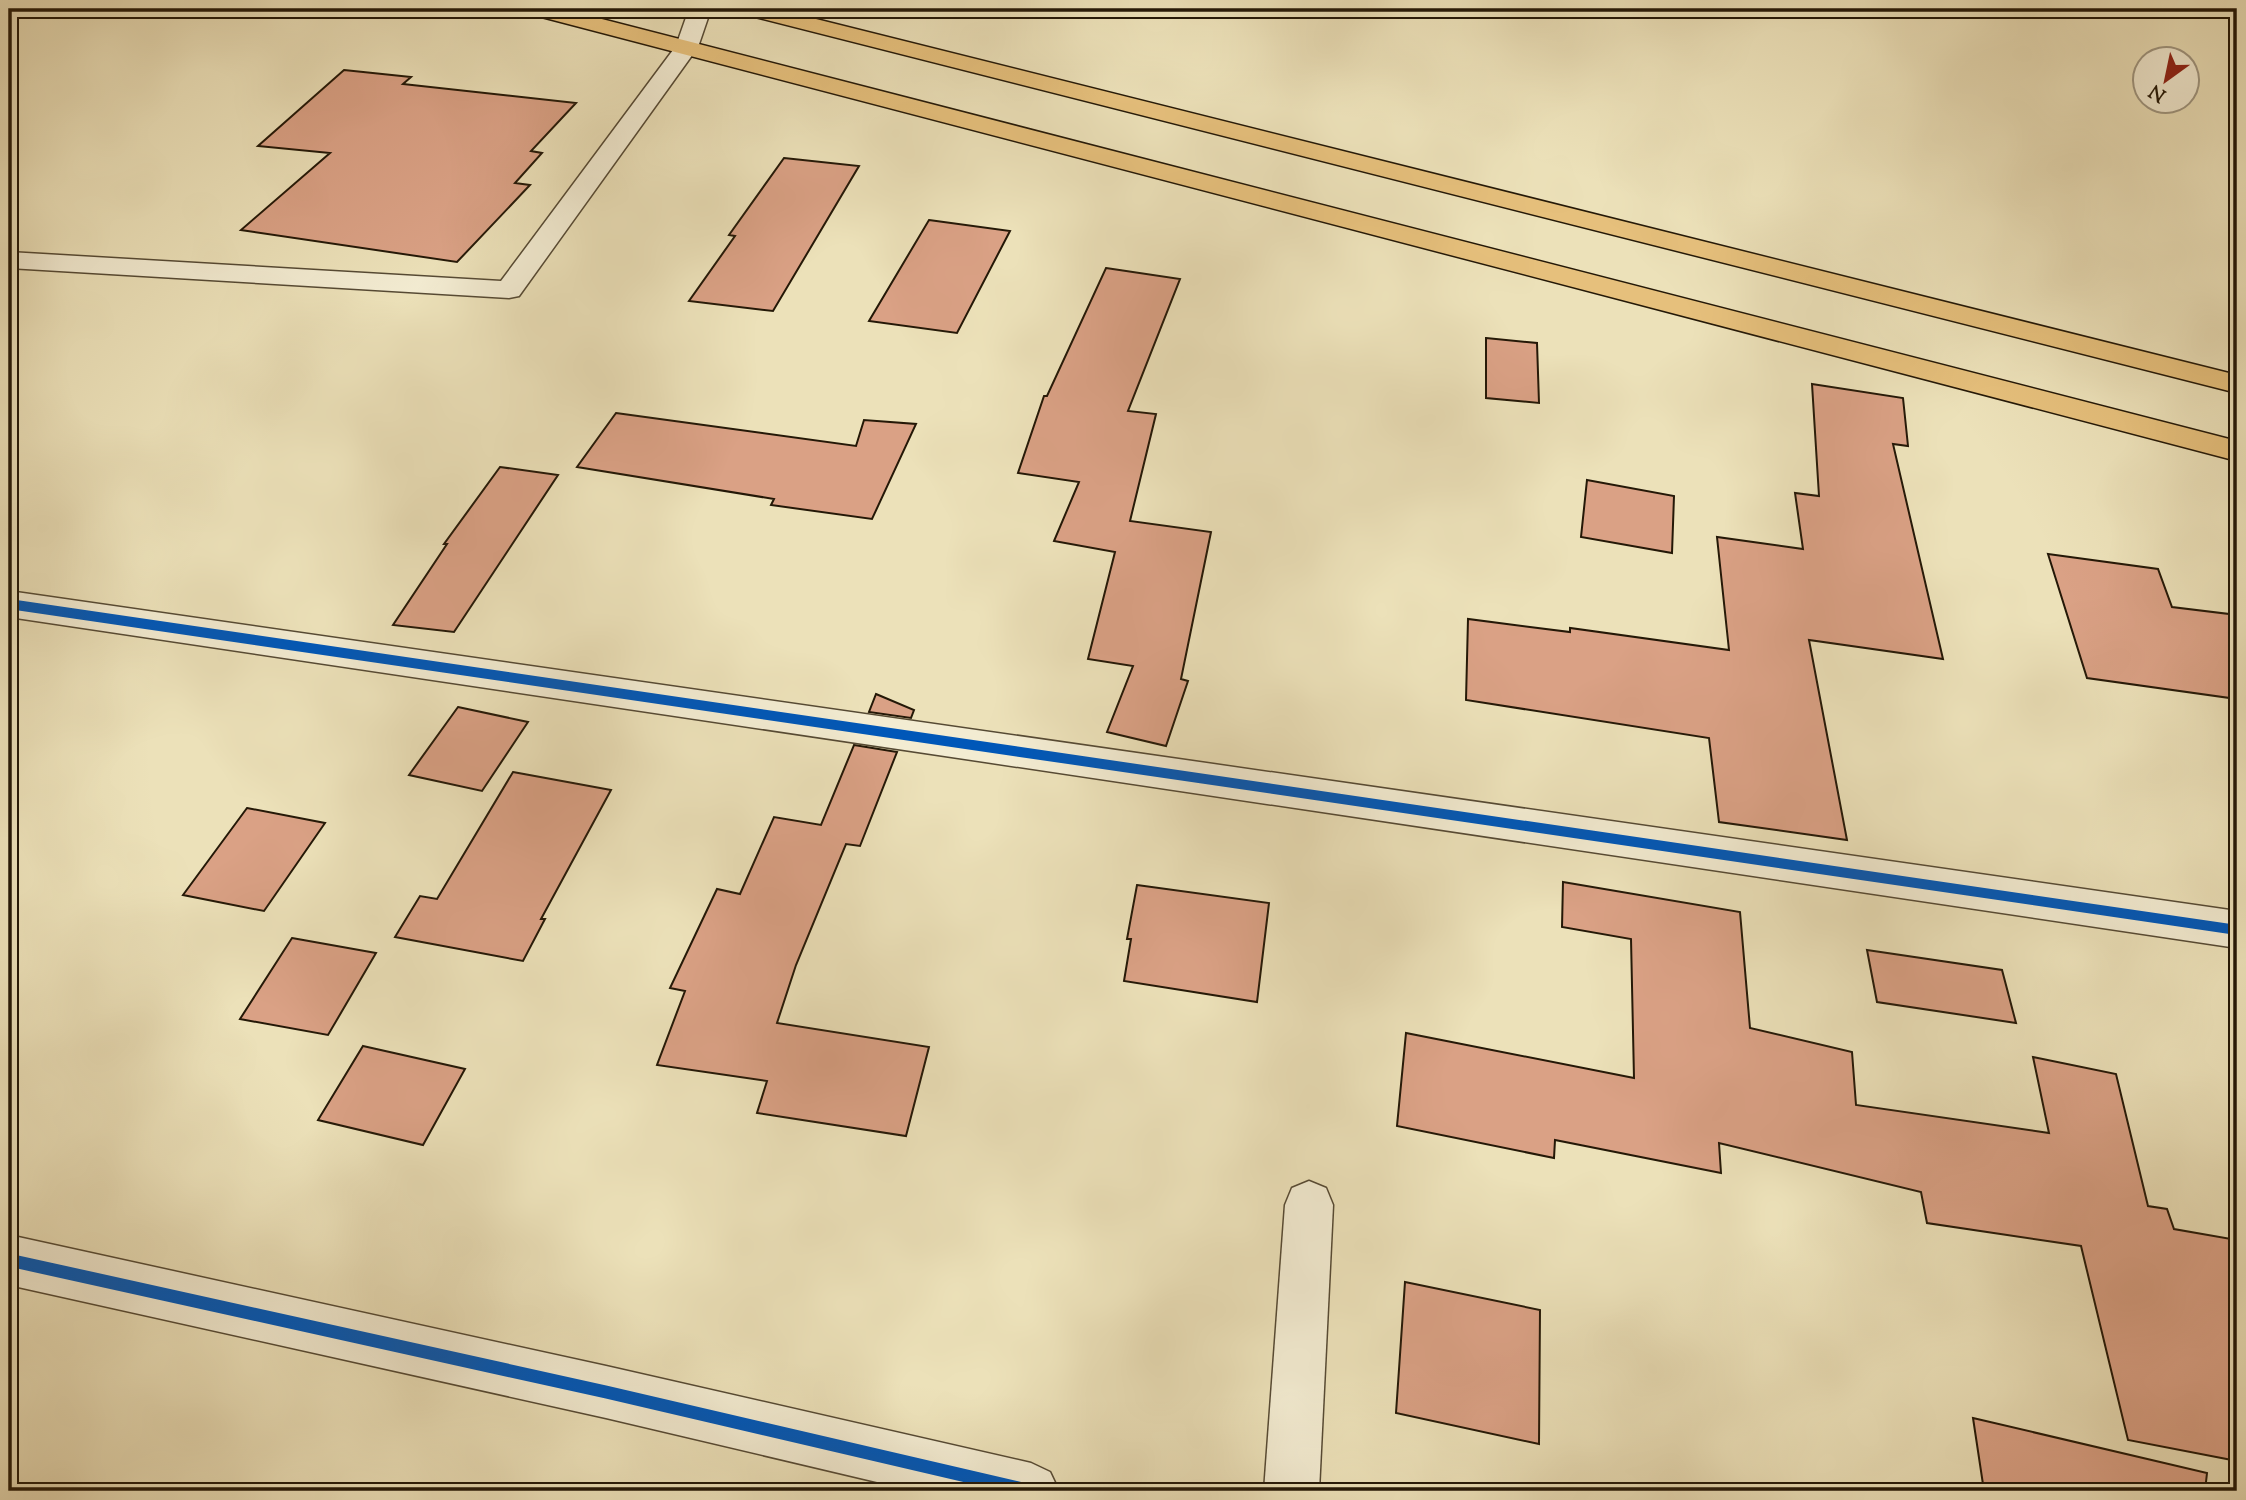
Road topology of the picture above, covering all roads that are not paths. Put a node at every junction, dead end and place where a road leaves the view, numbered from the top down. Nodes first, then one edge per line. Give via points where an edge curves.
1 (538, 9) edge
2 (700, 9) edge
3 (751, 9) edge
4 (687, 47) junction
5 (9, 260) edge
6 (2237, 384) edge
7 (2237, 451) edge
8 (9, 604) edge
9 (2237, 930) edge
10 (1310, 1205) dead end
11 (9, 1260) edge
12 (1031, 1491) edge
13 (1291, 1491) edge

1 - 4 main road
2 - 4 street
3 - 6 main road
4 - 5 street via 509,290
4 - 7 main road
8 - 9 street
10 - 13 street
11 - 12 street

